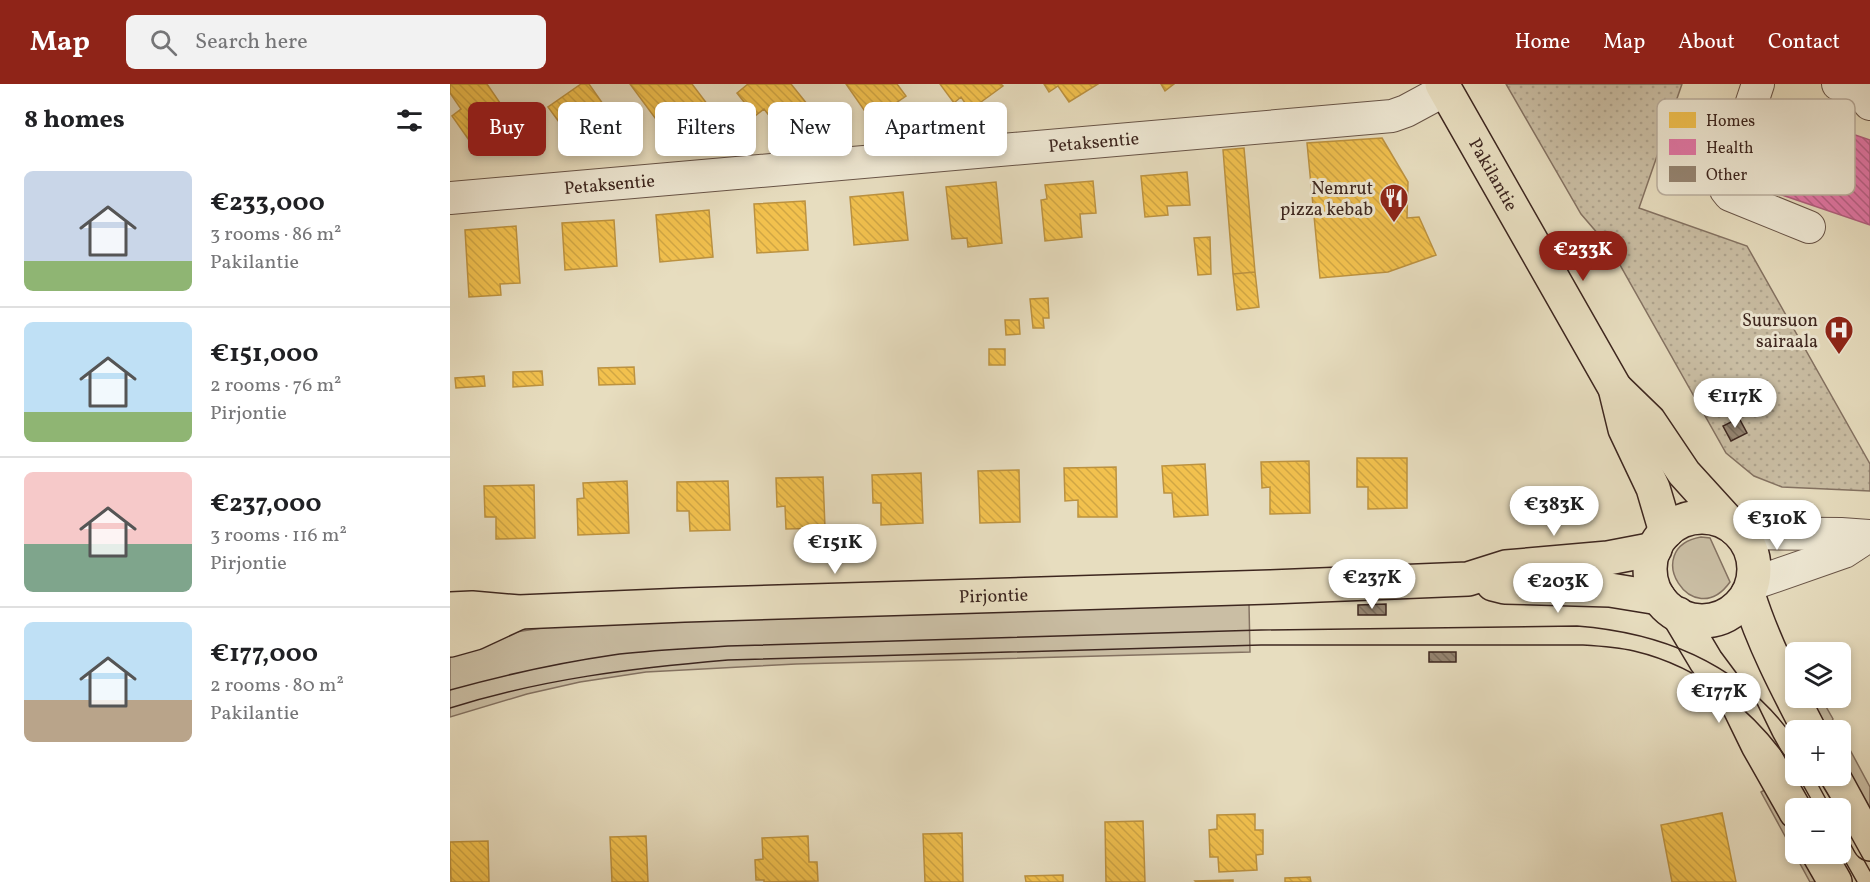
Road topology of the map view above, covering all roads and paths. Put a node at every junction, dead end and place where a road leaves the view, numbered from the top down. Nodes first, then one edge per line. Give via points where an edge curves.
1 (1758, 84) edge
2 (1443, 87) edge
3 (1753, 99) edge
4 (1730, 195) edge
5 (450, 198) edge
6 (1809, 227) dead end
7 (1615, 388) junction
8 (1737, 531) junction
9 (1868, 536) edge
10 (1660, 541) junction
11 (1468, 579) junction
12 (1750, 589) junction
13 (1668, 606) junction
14 (450, 609) edge
15 (519, 612) junction
16 (450, 640) edge
17 (1804, 720) edge
18 (1839, 786) edge
19 (1788, 798) edge
20 (1870, 843) edge
21 (1825, 864) edge
22 (1835, 882) edge

1 - 3 street
2 - 5 street, Petaksentie via 1392,116
2 - 7 main road, Pakilantie
4 - 6 street
7 - 8 main road, Pakilantie via 1649,421 1684,472
7 - 10 main road, Pakilantie via 1625,429 1653,488
8 - 9 street
8 - 10 main road via 1703,517 1674,526
8 - 12 main road via 1753,559
9 - 12 street via 1844,552
10 - 11 main road, Pirjontie via 1629,556 1506,567
10 - 13 main road via 1651,574 1654,589
11 - 13 main road, Pirjontie via 1505,587 1610,590
11 - 15 main road, Pirjontie
12 - 13 main road via 1735,609 1717,619 1697,621
12 - 17 main road via 1757,624
13 - 19 main road via 1738,704
14 - 15 main road, Pirjontie
15 - 16 main road, Pirjontie
18 - 20 main road
21 - 22 main road

